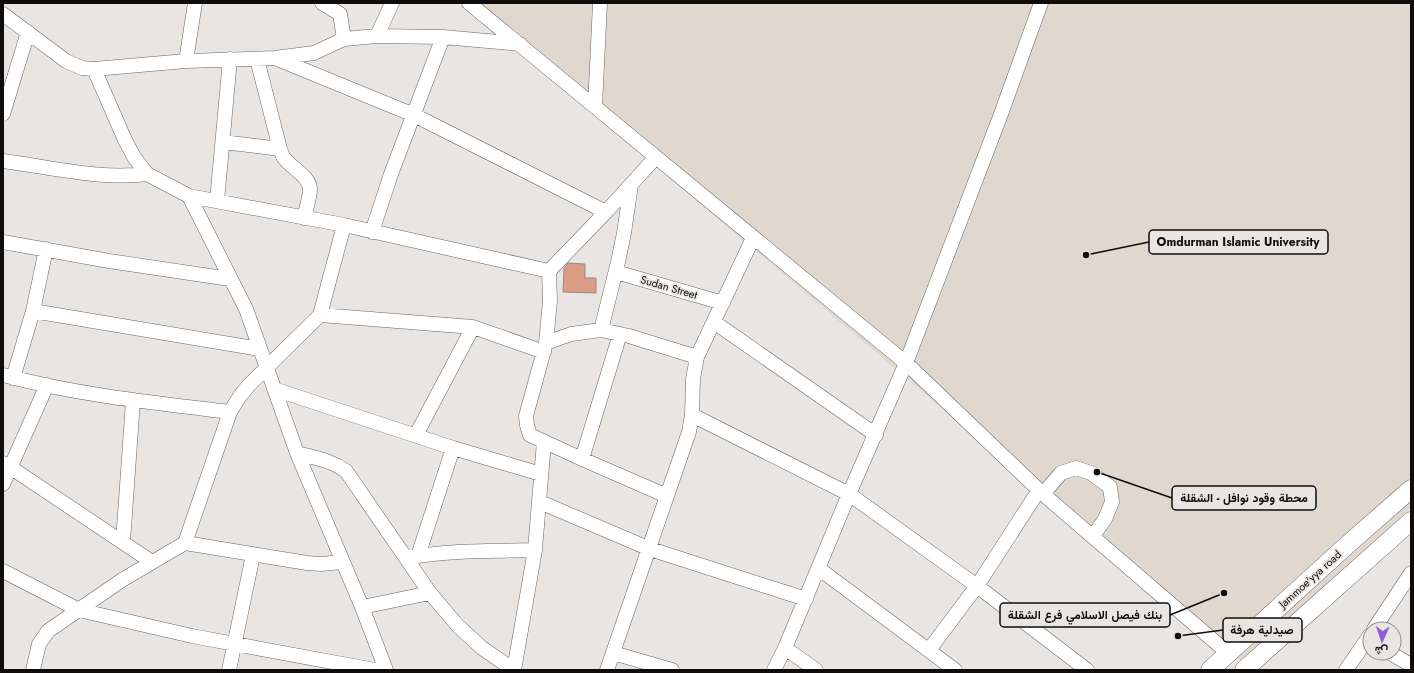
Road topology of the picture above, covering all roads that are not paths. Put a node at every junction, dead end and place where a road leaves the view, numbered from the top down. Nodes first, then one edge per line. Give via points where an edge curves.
1 (195, 3) edge
2 (322, 3) edge
3 (392, 3) edge
4 (469, 3) edge
5 (600, 3) edge
6 (1041, 3) edge
7 (3, 14) edge
8 (28, 32) junction
9 (377, 36) junction
10 (443, 38) junction
11 (344, 39) junction
12 (520, 44) junction
13 (275, 58) junction
14 (230, 59) junction
15 (257, 60) junction
16 (186, 61) junction
17 (94, 70) junction
18 (7, 84) edge
19 (596, 106) junction
20 (3, 114) edge
21 (414, 115) junction
22 (223, 142) junction
23 (280, 149) junction
24 (656, 157) junction
25 (3, 161) edge
26 (147, 174) junction
27 (631, 185) junction
28 (189, 196) junction
29 (218, 201) junction
30 (606, 212) junction
31 (304, 218) junction
32 (344, 225) junction
33 (372, 232) junction
34 (753, 238) junction
35 (3, 242) edge
36 (46, 249) junction
37 (549, 271) junction
38 (616, 272) junction
39 (230, 279) junction
40 (723, 303) junction
41 (33, 312) junction
42 (320, 315) junction
43 (714, 322) junction
44 (473, 327) junction
45 (601, 330) junction
46 (620, 334) junction
47 (545, 347) junction
48 (260, 349) junction
49 (697, 357) junction
50 (906, 364) junction
51 (266, 369) junction
52 (8, 376) edge
53 (47, 385) junction
54 (274, 389) junction
55 (133, 401) junction
56 (230, 412) junction
57 (692, 416) junction
58 (416, 435) junction
59 (876, 435) junction
60 (544, 442) junction
61 (453, 448) junction
62 (297, 453) junction
63 (582, 459) junction
64 (6, 465) edge
65 (541, 474) junction
66 (3, 484) edge
67 (1411, 489) edge
68 (1041, 492) junction
69 (849, 494) junction
70 (667, 496) junction
71 (540, 502) junction
72 (1411, 521) edge
73 (1093, 536) junction
74 (123, 542) junction
75 (186, 544) junction
76 (650, 548) junction
77 (535, 550) junction
78 (253, 554) junction
79 (412, 557) junction
80 (152, 562) junction
81 (342, 562) junction
82 (818, 568) junction
83 (3, 571) edge
84 (1411, 573) edge
85 (976, 586) junction
86 (430, 593) junction
87 (806, 599) junction
88 (362, 608) junction
89 (79, 610) junction
90 (1380, 621) edge
91 (235, 644) junction
92 (786, 648) junction
93 (1362, 648) edge
94 (929, 650) junction
95 (1228, 652) junction
96 (613, 654) junction
97 (1402, 660) edge
98 (1411, 665) edge
99 (338, 667) edge
100 (33, 670) edge
101 (229, 670) edge
102 (375, 670) edge
103 (386, 670) edge
104 (514, 670) edge
105 (607, 670) edge
106 (672, 670) edge
107 (774, 670) edge
108 (816, 670) edge
109 (955, 670) edge
110 (1087, 670) edge
111 (1210, 670) edge
112 (1244, 670) edge
113 (1346, 670) edge

1 - 16 street
2 - 11 street via 340,14
3 - 9 street
4 - 12 street
5 - 19 street
6 - 50 street
7 - 8 street
8 - 17 street via 66,61
8 - 18 street
9 - 10 street
9 - 11 street
10 - 12 street
10 - 21 street
11 - 13 street via 314,53
12 - 19 street
13 - 15 street
13 - 21 street
14 - 15 street
14 - 16 street
14 - 22 street
15 - 23 street
16 - 17 street
17 - 26 street via 125,140
18 - 20 street
19 - 24 street
21 - 30 street
21 - 33 street
22 - 23 street
22 - 29 street
23 - 31 street via 283,157 308,183 310,189
24 - 27 street
24 - 34 street
25 - 26 street via 100,175
26 - 28 street
27 - 30 street
27 - 38 street
28 - 29 street
28 - 39 street
29 - 31 street
30 - 37 street
31 - 32 street
32 - 33 street
32 - 42 street
33 - 37 street
34 - 40 street
34 - 50 street
35 - 36 street
36 - 39 street
36 - 41 street
37 - 47 street via 550,301
38 - 40 street, Sudan Street
38 - 45 street
39 - 48 street via 246,308
40 - 43 street
41 - 48 street
41 - 52 street
42 - 44 street
42 - 51 street
43 - 49 street
43 - 59 street
44 - 47 street
44 - 58 street
45 - 46 street
45 - 47 street via 571,334
46 - 49 street
46 - 63 street
47 - 60 street via 526,416 530,435
48 - 51 street
49 - 57 street via 693,379
50 - 59 street
50 - 68 street
51 - 54 street
51 - 56 street via 240,396
52 - 53 street
53 - 55 street
53 - 64 street
54 - 58 street
54 - 62 street
55 - 56 street
55 - 74 street
56 - 75 street
57 - 69 street
57 - 70 street
58 - 61 street
59 - 69 street
60 - 63 street
60 - 65 street
61 - 65 street
61 - 79 street
62 - 79 street via 328,461 346,471
62 - 81 street
63 - 70 street
64 - 66 street
64 - 74 street
65 - 71 street
67 - 95 main road, Jammoe'yya road
68 - 73 street
68 - 73 street via 1061,473 1076,468 1091,473 1110,487 1112,502 1105,519
68 - 85 street
69 - 82 street
69 - 85 street
70 - 76 street
71 - 76 street
71 - 77 street
72 - 112 main road
73 - 95 street
74 - 80 street
75 - 78 street
75 - 80 street
76 - 87 street
76 - 96 street
77 - 79 street
77 - 104 street
78 - 81 street via 321,564
78 - 91 street
79 - 86 street
80 - 89 street
81 - 88 street
82 - 87 street
82 - 94 street
83 - 89 street
84 - 90 street
85 - 94 street
85 - 110 street
86 - 88 street
86 - 104 street via 458,626 482,648
87 - 92 street
88 - 103 street
89 - 91 street
89 - 100 street via 62,620 43,637
91 - 99 street
91 - 101 street
92 - 107 street
92 - 108 street
93 - 113 street
94 - 109 street
95 - 111 main road, Jammoe'yya road
96 - 105 street
96 - 106 street
97 - 98 street
99 - 102 street

